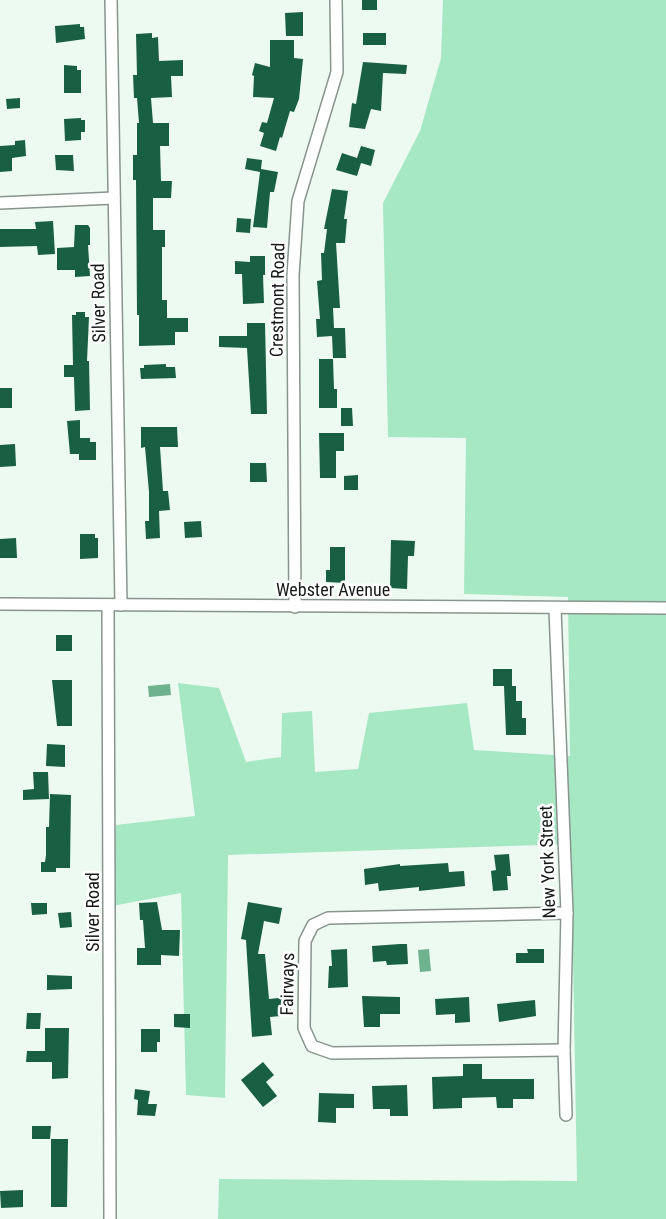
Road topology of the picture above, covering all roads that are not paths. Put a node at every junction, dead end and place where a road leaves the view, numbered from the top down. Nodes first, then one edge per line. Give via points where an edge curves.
1 (111, 0) edge
2 (336, 0) edge
3 (114, 198) junction
4 (0, 203) edge
5 (0, 604) edge
6 (108, 605) junction
7 (121, 605) junction
8 (295, 606) junction
9 (666, 608) edge
10 (555, 609) junction
11 (567, 913) junction
12 (564, 1050) junction
13 (566, 1115) dead end
14 (110, 1219) edge

1 - 3 street, Silver Road
2 - 8 street, Crestmont Road via 336,72 298,201 293,275
3 - 4 street
3 - 7 street, Silver Road
5 - 6 street, Webster Avenue
6 - 7 street, Webster Avenue
6 - 14 street, Silver Road
7 - 8 street, Webster Avenue
8 - 10 street, Webster Avenue
9 - 10 street, Webster Avenue
10 - 11 street, New York Street
11 - 12 street, New York Street
11 - 12 street, Fairways via 328,918 313,925 308,932 305,951 304,1028 312,1046 321,1051
12 - 13 street, New York Street

